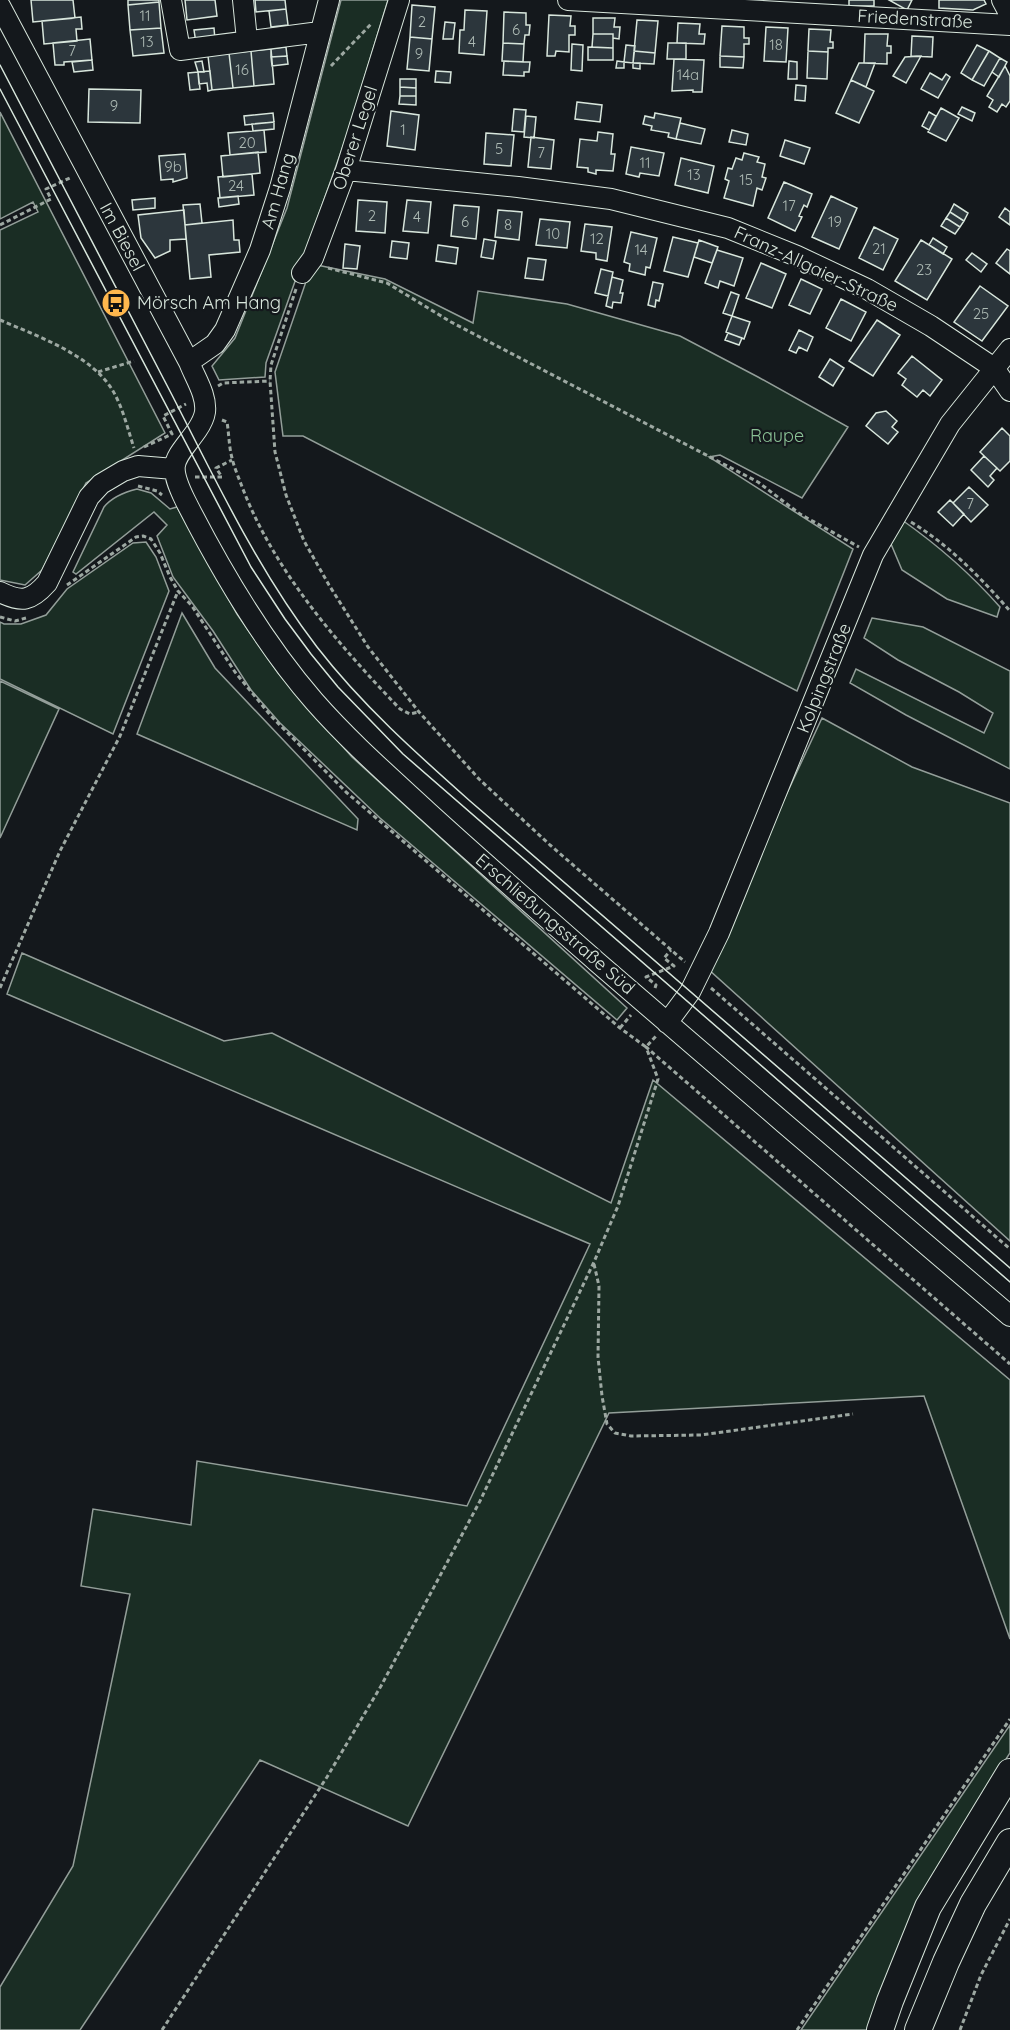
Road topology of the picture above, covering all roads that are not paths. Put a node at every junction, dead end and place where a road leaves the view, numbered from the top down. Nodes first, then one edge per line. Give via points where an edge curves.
1 (171, 0) edge
2 (243, 0) edge
3 (329, 0) edge
4 (399, 0) edge
5 (568, 0) edge
6 (1002, 0) edge
7 (0, 6) edge
8 (1010, 15) edge
9 (1010, 25) edge
10 (320, 34) junction
11 (247, 40) junction
12 (346, 170) junction
13 (305, 267) road end
14 (1010, 349) edge
15 (189, 362) junction
16 (994, 368) junction
17 (1010, 391) edge
18 (174, 469) junction
19 (0, 592) edge
20 (667, 1023) junction
21 (1010, 1316) edge
22 (1010, 1773) edge
23 (1010, 1842) edge
24 (880, 2030) edge
25 (918, 2030) edge

1 - 11 street via 180,50
2 - 11 street
3 - 10 street, Am Hang
4 - 12 street, Oberer Legel
5 - 9 street, Friedenstraße
6 - 8 street
7 - 15 street, Im Biesel
10 - 11 street
10 - 15 street, Am Hang via 260,250 225,330 215,344
12 - 13 street, Oberer Legel
12 - 16 street, Franz-Allgaier-Straße via 611,199 728,228 867,288
14 - 16 street, Kolpingstraße
15 - 18 street, Im Biesel via 204,396 205,415 177,455
16 - 17 street, Franz-Allgaier-Straße
16 - 20 street, Kolpingstraße via 950,424 873,555 733,901 685,1000
18 - 19 street via 138,466 101,484 88,497 47,583 37,595 14,599
18 - 20 street, Erschließungsstraße Süd via 184,497 240,600 315,702 442,825
20 - 21 street, Erschließungsstraße Süd
22 - 24 main road via 928,1906
23 - 25 main road via 973,1905

